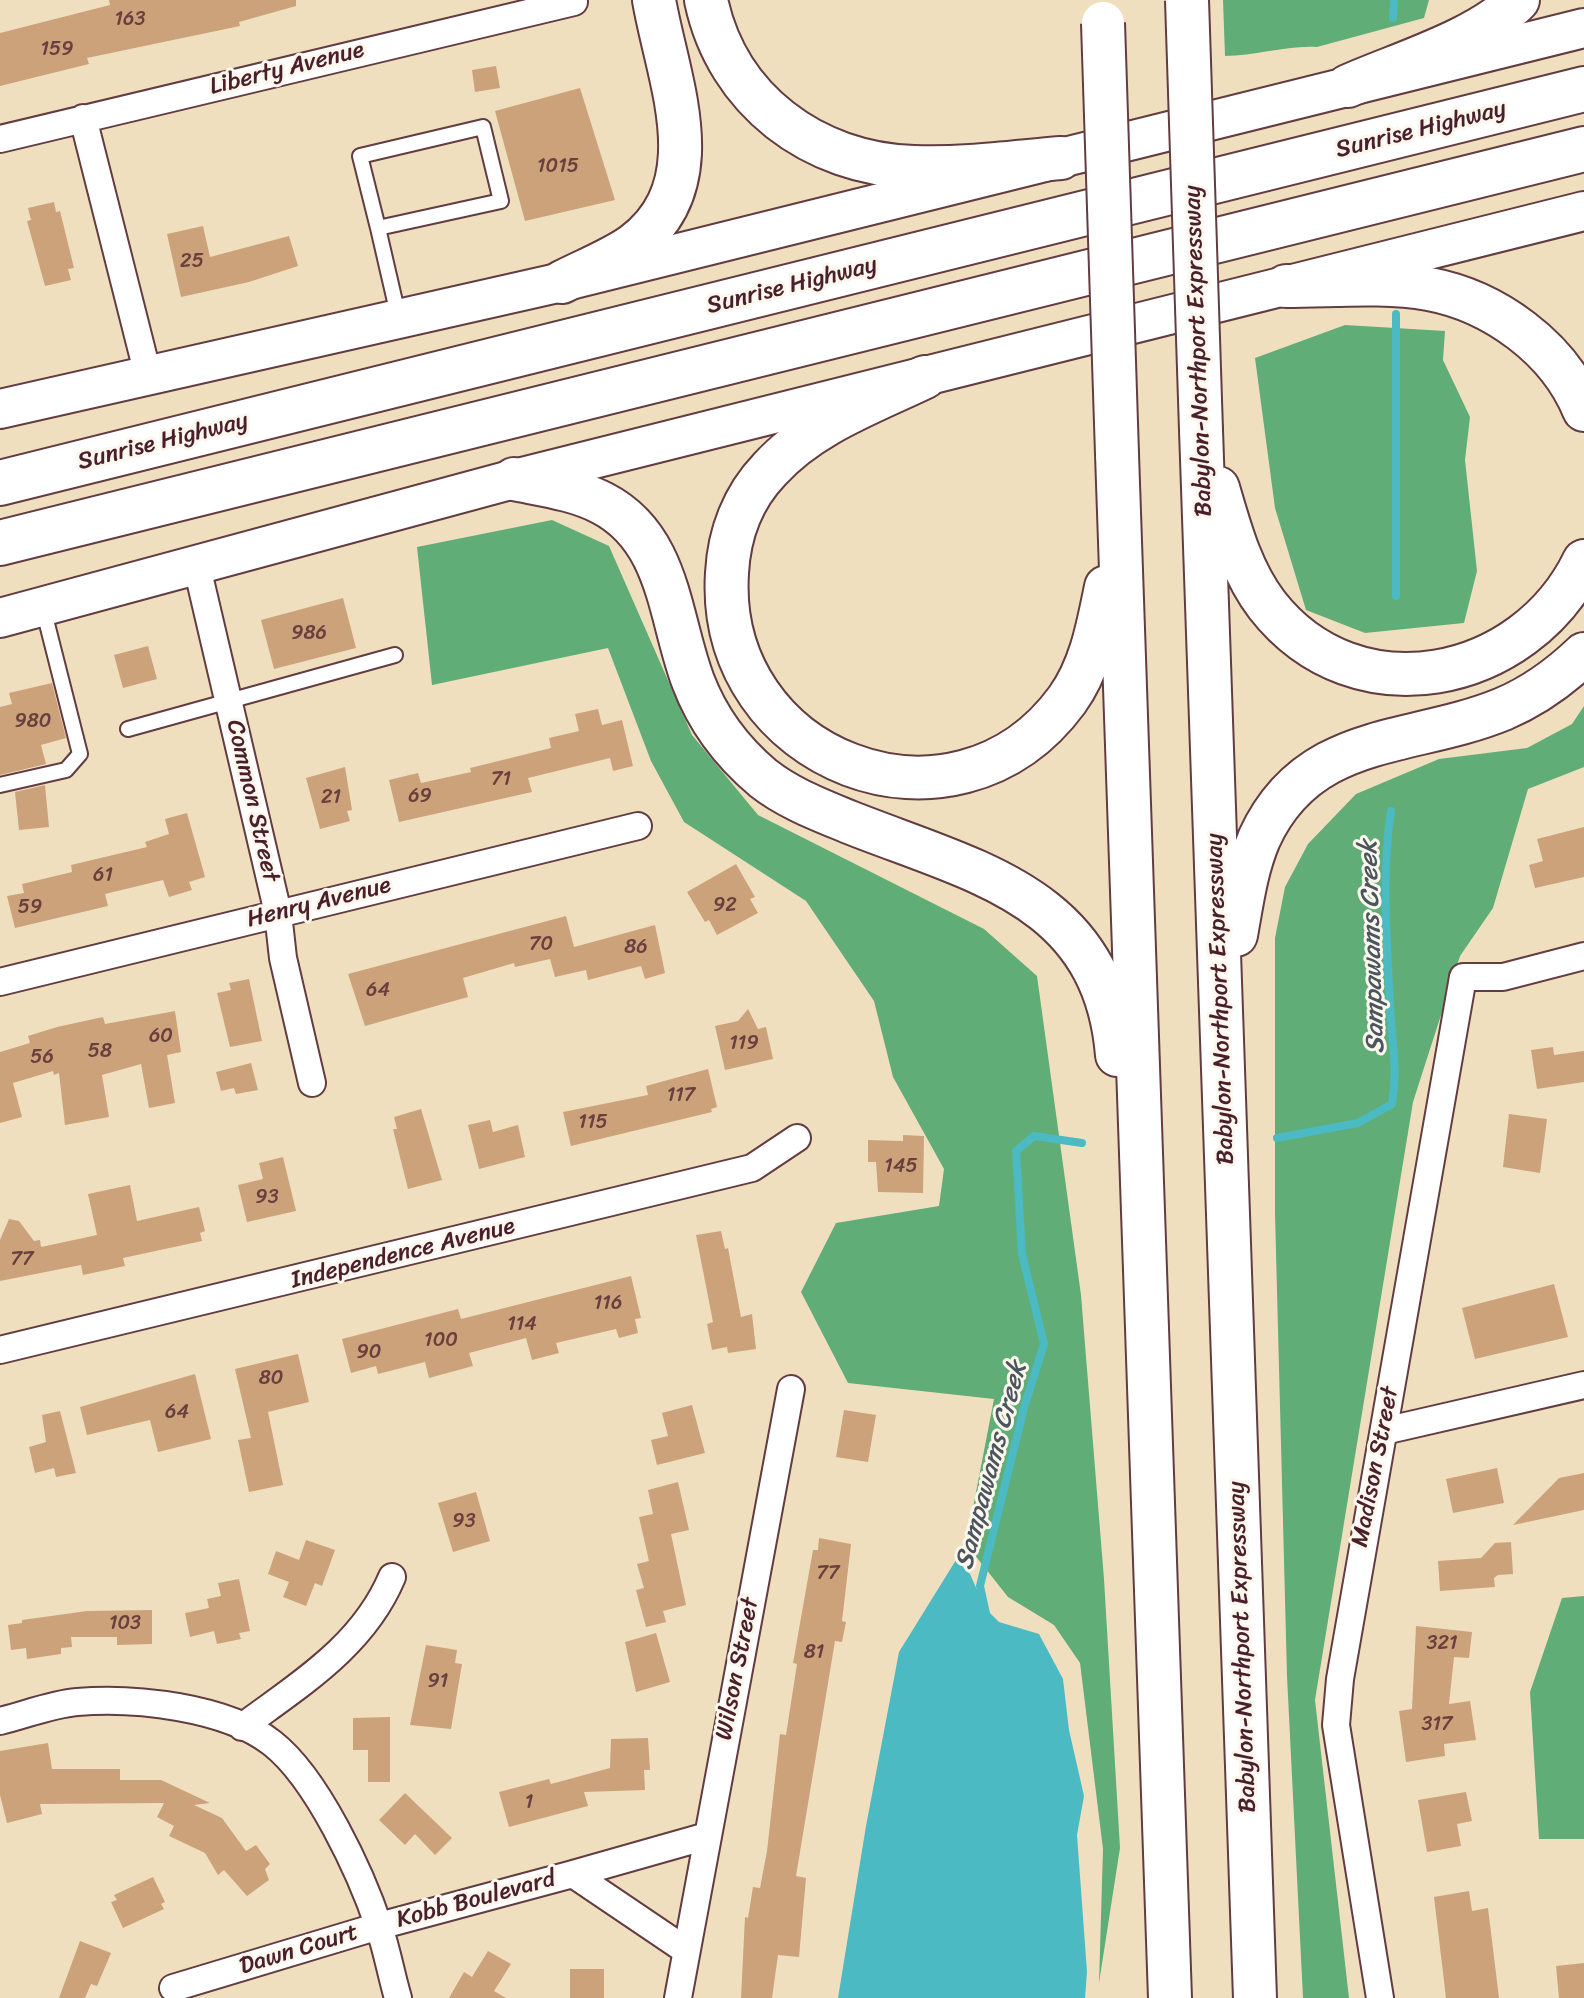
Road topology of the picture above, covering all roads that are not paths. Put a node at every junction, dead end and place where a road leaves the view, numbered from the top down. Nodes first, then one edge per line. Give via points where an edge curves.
1 (654, 0) edge
2 (706, 0) edge
3 (1187, 0) edge
4 (1518, 0) edge
5 (574, 2) edge
6 (1101, 8) edge
7 (1584, 28) edge
8 (1348, 86) junction
9 (1584, 89) edge
10 (83, 118) junction
11 (0, 139) edge
12 (1584, 149) edge
13 (1061, 158) junction
14 (1584, 211) edge
15 (378, 228) junction
16 (562, 282) junction
17 (1286, 286) junction
18 (399, 320) junction
19 (148, 375) junction
20 (925, 377) junction
21 (0, 409) edge
22 (1584, 410) edge
23 (1201, 430) junction
24 (514, 479) junction
25 (0, 483) edge
26 (1119, 527) junction
27 (0, 543) edge
28 (1584, 561) edge
29 (197, 567) junction
30 (43, 607) junction
31 (0, 618) edge
32 (1584, 654) edge
33 (395, 655) dead end
34 (228, 700) junction
35 (128, 729) dead end
36 (0, 785) edge
37 (638, 826) dead end
38 (278, 913) junction
39 (1584, 956) edge
40 (0, 982) edge
41 (1222, 1019) junction
42 (312, 1083) dead end
43 (797, 1138) dead end
44 (1146, 1274) junction
45 (0, 1350) edge
46 (1584, 1385) edge
47 (791, 1389) dead end
48 (1384, 1431) junction
49 (392, 1577) dead end
50 (0, 1721) edge
51 (242, 1727) junction
52 (707, 1836) junction
53 (573, 1874) junction
54 (379, 1926) junction
55 (684, 1949) junction
56 (173, 1988) dead end
57 (398, 1998) edge
58 (678, 1998) edge
59 (1170, 1998) edge
60 (1255, 1998) edge
61 (1380, 1998) edge

1 - 16 main road via 681,126 674,190 663,213 631,246
2 - 13 main road via 735,75 767,111 812,141 860,159 912,167
3 - 23 main road, Babylon-Northport Expressway, bridge
4 - 8 main road via 1473,31
5 - 10 street, Liberty Avenue
6 - 26 main road, bridge
7 - 8 main road
8 - 13 main road
9 - 25 highway, Sunrise Highway
10 - 11 street, Liberty Avenue
10 - 19 street
12 - 27 highway
13 - 16 main road
14 - 17 main road
15 - 15 lane via 501,201 483,127 360,156
15 - 18 lane
16 - 18 main road
17 - 20 main road
17 - 22 main road via 1411,287 1482,306 1541,348
18 - 19 main road
19 - 21 main road
20 - 24 main road
20 - 26 main road via 798,443 757,484 737,521 727,564 730,629 754,690 800,739 861,770 906,777 968,770 1008,754 1043,727 1078,682 1093,645
23 - 28 main road via 1235,543 1268,606 1303,639 1362,668 1427,674 1492,655 1547,617
23 - 41 main road, Babylon-Northport Expressway
24 - 29 main road
24 - 44 main road via 602,503 641,535 659,566 686,662 705,707 733,748 764,778 807,804 1009,887 1071,934 1093,967 1111,1010 1120,1122
26 - 44 main road
29 - 30 main road
29 - 34 street, Common Street
30 - 31 main road
30 - 36 lane via 80,754 66,770
32 - 41 main road via 1545,687 1502,709 1364,746 1329,761 1295,787 1270,819 1251,859
33 - 34 lane
34 - 35 lane
34 - 38 street, Common Street
37 - 38 street, Henry Avenue
38 - 40 street, Henry Avenue
38 - 42 street, Common Street
39 - 48 street, Madison Street via 1503,977 1463,977
41 - 60 main road, Babylon-Northport Expressway
43 - 45 street, Independence Avenue via 752,1168
44 - 59 main road
46 - 48 street
47 - 52 street, Wilson Street
48 - 61 street, Madison Street via 1361,1544 1336,1725
49 - 51 street via 378,1607 345,1648
50 - 51 street via 74,1702 126,1700 189,1709
51 - 54 street via 272,1743 299,1772 345,1851
52 - 53 street, Kobb Boulevard
52 - 55 street, Wilson Street
53 - 54 street, Kobb Boulevard
53 - 55 street, Kobb Boulevard
54 - 56 street, Dawn Court
54 - 57 street
55 - 58 street

